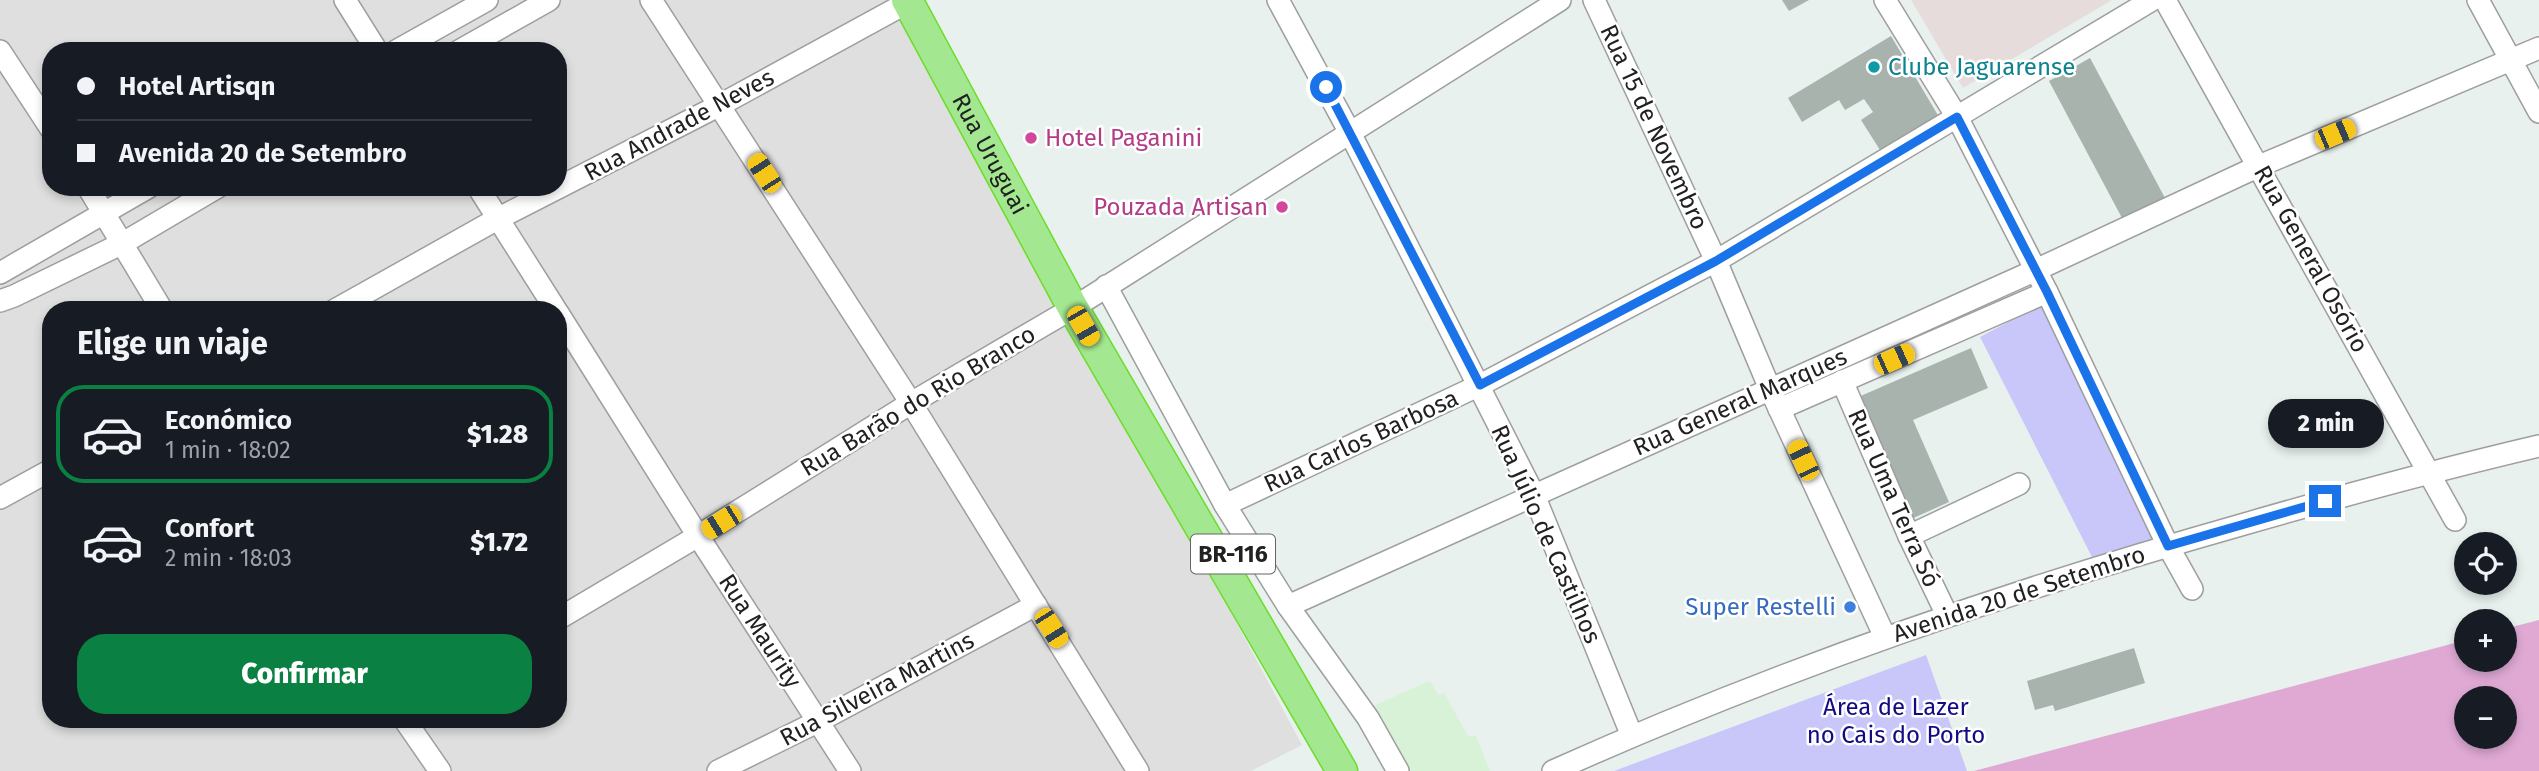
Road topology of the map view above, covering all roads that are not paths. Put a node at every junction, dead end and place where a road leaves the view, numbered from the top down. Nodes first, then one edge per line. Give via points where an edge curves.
1 (345, 0) edge
2 (486, 0) edge
3 (549, 0) edge
4 (650, 0) edge
5 (1278, 0) edge
6 (1560, 0) edge
7 (1594, 0) edge
8 (1885, 0) edge
9 (2152, 0) edge
10 (2165, 0) edge
11 (2478, 0) edge
12 (914, 1) edge
13 (371, 42) edge
14 (412, 42) edge
15 (475, 42) edge
16 (2539, 48) edge
17 (0, 51) edge
18 (2512, 60) junction
19 (720, 104) junction
20 (2539, 112) edge
21 (42, 115) edge
22 (1957, 117) junction
23 (1349, 131) junction
24 (2259, 166) junction
25 (567, 183) edge
26 (94, 196) edge
27 (133, 196) edge
28 (204, 196) edge
29 (484, 196) edge
30 (542, 196) edge
31 (104, 212) junction
32 (499, 218) junction
33 (123, 243) junction
34 (1716, 261) junction
35 (2036, 270) junction
36 (0, 273) edge
37 (2047, 292) junction
38 (1089, 297) junction
39 (0, 301) edge
40 (157, 301) edge
41 (351, 301) edge
42 (551, 301) edge
43 (567, 327) edge
44 (1102, 340) junction
45 (1842, 381) junction
46 (1480, 385) junction
47 (1770, 389) junction
48 (911, 403) junction
49 (1779, 409) junction
50 (2539, 446) edge
51 (2429, 471) junction
52 (42, 475) edge
53 (2019, 484) dead end
54 (1534, 495) junction
55 (0, 498) edge
56 (1225, 505) junction
57 (2455, 520) dead end
58 (698, 536) junction
59 (1909, 536) junction
60 (2168, 546) junction
61 (2192, 589) dead end
62 (1036, 604) junction
63 (1288, 606) junction
64 (567, 614) edge
65 (1947, 615) junction
66 (1885, 637) junction
67 (818, 721) junction
68 (410, 728) edge
69 (1632, 736) junction
70 (440, 771) edge
71 (718, 771) edge
72 (850, 771) edge
73 (1138, 771) edge
74 (1342, 771) edge
75 (1356, 771) edge
76 (1398, 771) edge
77 (1553, 771) edge

1 - 13 street
2 - 14 street
3 - 15 street
4 - 19 street
5 - 23 street, Rua Júlio de Castilhos
6 - 23 street, Rua Barão do Rio Branco
7 - 34 street, Rua 15 de Novembro
8 - 22 street
9 - 22 street, Rua Carlos Barbosa
10 - 24 street, Rua General Osório
11 - 18 street
12 - 19 street, Rua Andrade Neves
12 - 38 highway, Rua Uruguai / BR-116
16 - 18 street, Rua General Marques
17 - 21 street
18 - 20 street
18 - 24 street, Rua General Marques
19 - 25 street, Rua Andrade Neves
19 - 48 street
22 - 34 street, Rua Carlos Barbosa
22 - 35 street
23 - 38 street, Rua Barão do Rio Branco
23 - 46 street, Rua Júlio de Castilhos
24 - 35 street, Rua General Marques
24 - 51 street, Rua General Osório
26 - 31 street
27 - 31 street
28 - 33 street
29 - 32 street, Rua Maurity
30 - 32 street, Rua Andrade Neves
31 - 33 street
31 - 36 street
32 - 41 street, Rua Andrade Neves
32 - 42 street, Rua Maurity
33 - 39 street
33 - 40 street
34 - 46 street, Rua Carlos Barbosa
34 - 47 street, Rua 15 de Novembro
35 - 37 street
35 - 47 street, Rua General Marques
37 - 45 street
37 - 60 street
38 - 44 highway, BR-116
38 - 48 street, Rua Barão do Rio Branco
38 - 56 street
43 - 58 street, Rua Maurity
44 - 74 highway, BR-116
44 - 75 highway, BR-116
45 - 49 street
45 - 59 street, Rua Uma Terra Só
46 - 54 street, Rua Júlio de Castilhos
46 - 56 street, Rua Carlos Barbosa
47 - 49 street, Rua 15 de Novembro
47 - 54 street, Rua General Marques
48 - 58 street, Rua Barão do Rio Branco
48 - 62 street
49 - 66 street, Rua 15 de Novembro
50 - 51 street, Avenida 20 de Setembro
51 - 57 street, Rua General Osório
51 - 60 street, Avenida 20 de Setembro
52 - 55 street
53 - 59 street
54 - 63 street, Rua General Marques
54 - 69 street, Rua Júlio de Castilhos
56 - 63 street
58 - 64 street, Rua Barão do Rio Branco
58 - 67 street, Rua Maurity
59 - 65 street, Rua Uma Terra Só
60 - 61 street
60 - 65 street, Avenida 20 de Setembro
62 - 67 street, Rua Silveira Martins
62 - 73 street
63 - 76 street via 1368,718
65 - 66 street, Avenida 20 de Setembro
66 - 69 street, Avenida 20 de Setembro
67 - 71 street, Rua Silveira Martins
67 - 72 street, Rua Maurity
68 - 70 street
69 - 77 street, Avenida 20 de Setembro

